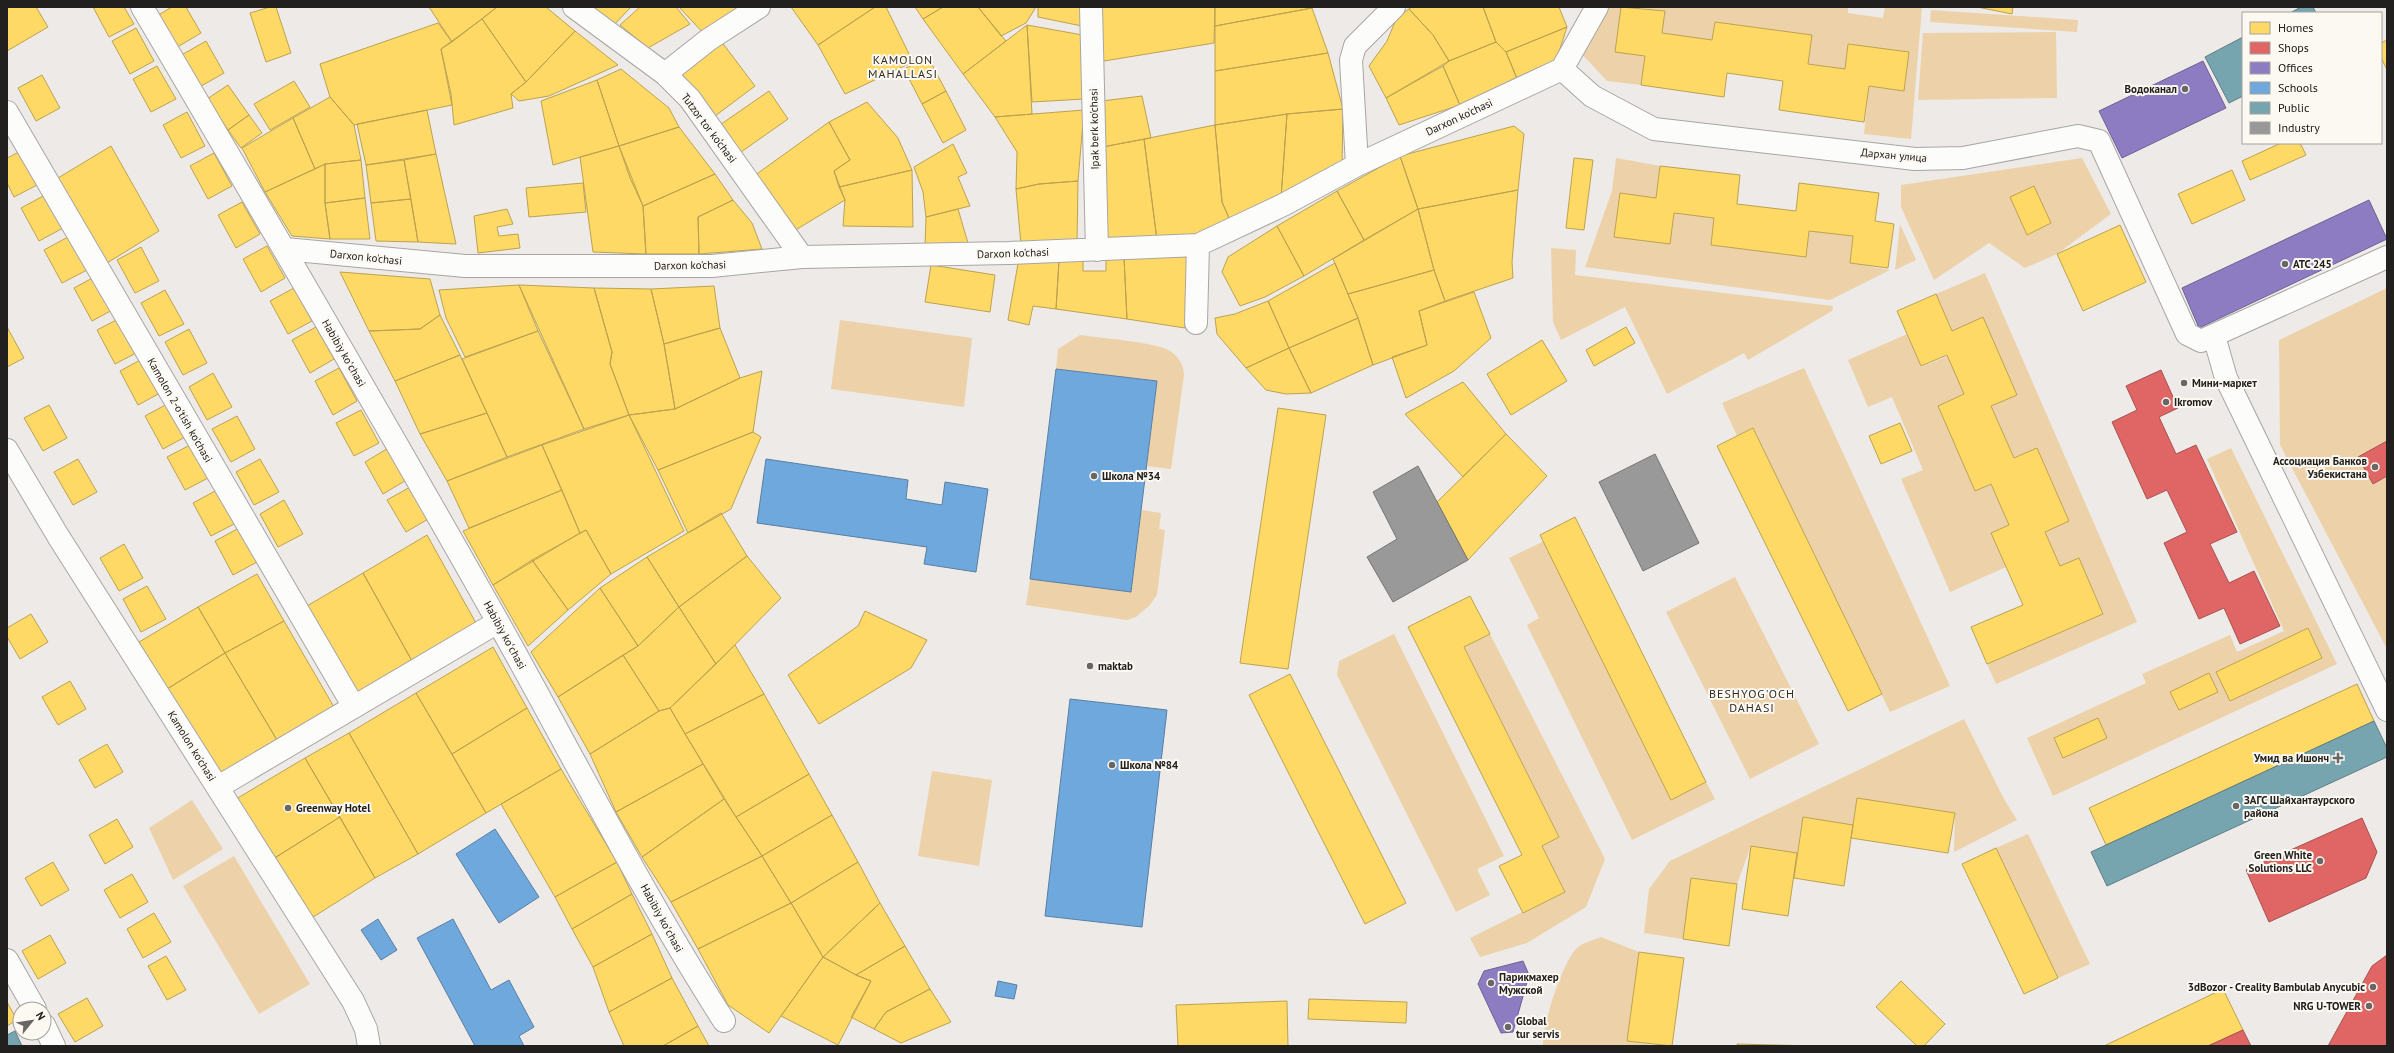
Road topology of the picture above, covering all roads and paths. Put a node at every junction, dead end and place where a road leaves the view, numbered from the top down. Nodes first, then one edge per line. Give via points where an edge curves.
1 (142, 7) edge
2 (574, 7) edge
3 (759, 7) edge
4 (1091, 7) edge
5 (1394, 7) edge
6 (1597, 7) edge
7 (1562, 69) junction
8 (665, 74) junction
9 (7, 112) edge
10 (1357, 165) junction
11 (1198, 245) junction
12 (284, 249) junction
13 (1096, 250) junction
14 (802, 257) junction
15 (2387, 257) edge
16 (1196, 324) dead end
17 (2214, 336) junction
18 (7, 450) edge
19 (498, 622) junction
20 (354, 707) junction
21 (2387, 710) edge
22 (218, 788) junction
23 (7, 960) edge
24 (30, 1001) edge
25 (724, 1021) dead end
26 (369, 1046) edge

1 - 12 street
2 - 8 street, Tutzor tor ko‘chasi
3 - 8 street via 708,40
4 - 13 street, Ipak berk ko'chasi
5 - 10 street via 1355,46 1351,60
6 - 7 street
7 - 10 street, Darxon ko'chasi
7 - 17 street, Дархан улица via 1592,96 1654,129 1916,159 1962,158 2078,136 2099,141 2187,334 2201,341
8 - 14 street, Tutzor tor ko‘chasi via 690,99
9 - 20 street, Kamolon 2-o'tish ko'chasi
10 - 11 street, Darxon ko'chasi via 1283,205
11 - 13 street, Darxon ko'chasi
11 - 16 street
12 - 14 street, Darxon ko'chasi via 465,266 712,266
12 - 19 street, Habibiy koʻchasi
13 - 14 street, Darxon ko'chasi
15 - 17 street
17 - 21 street via 2226,378
18 - 22 street, Kamolon ko'chasi via 58,536
19 - 20 street
19 - 25 street, Habibiy koʻchasi via 687,964
20 - 22 street
22 - 26 street, Kamolon ko'chasi via 353,1001 366,1029
23 - 24 street

